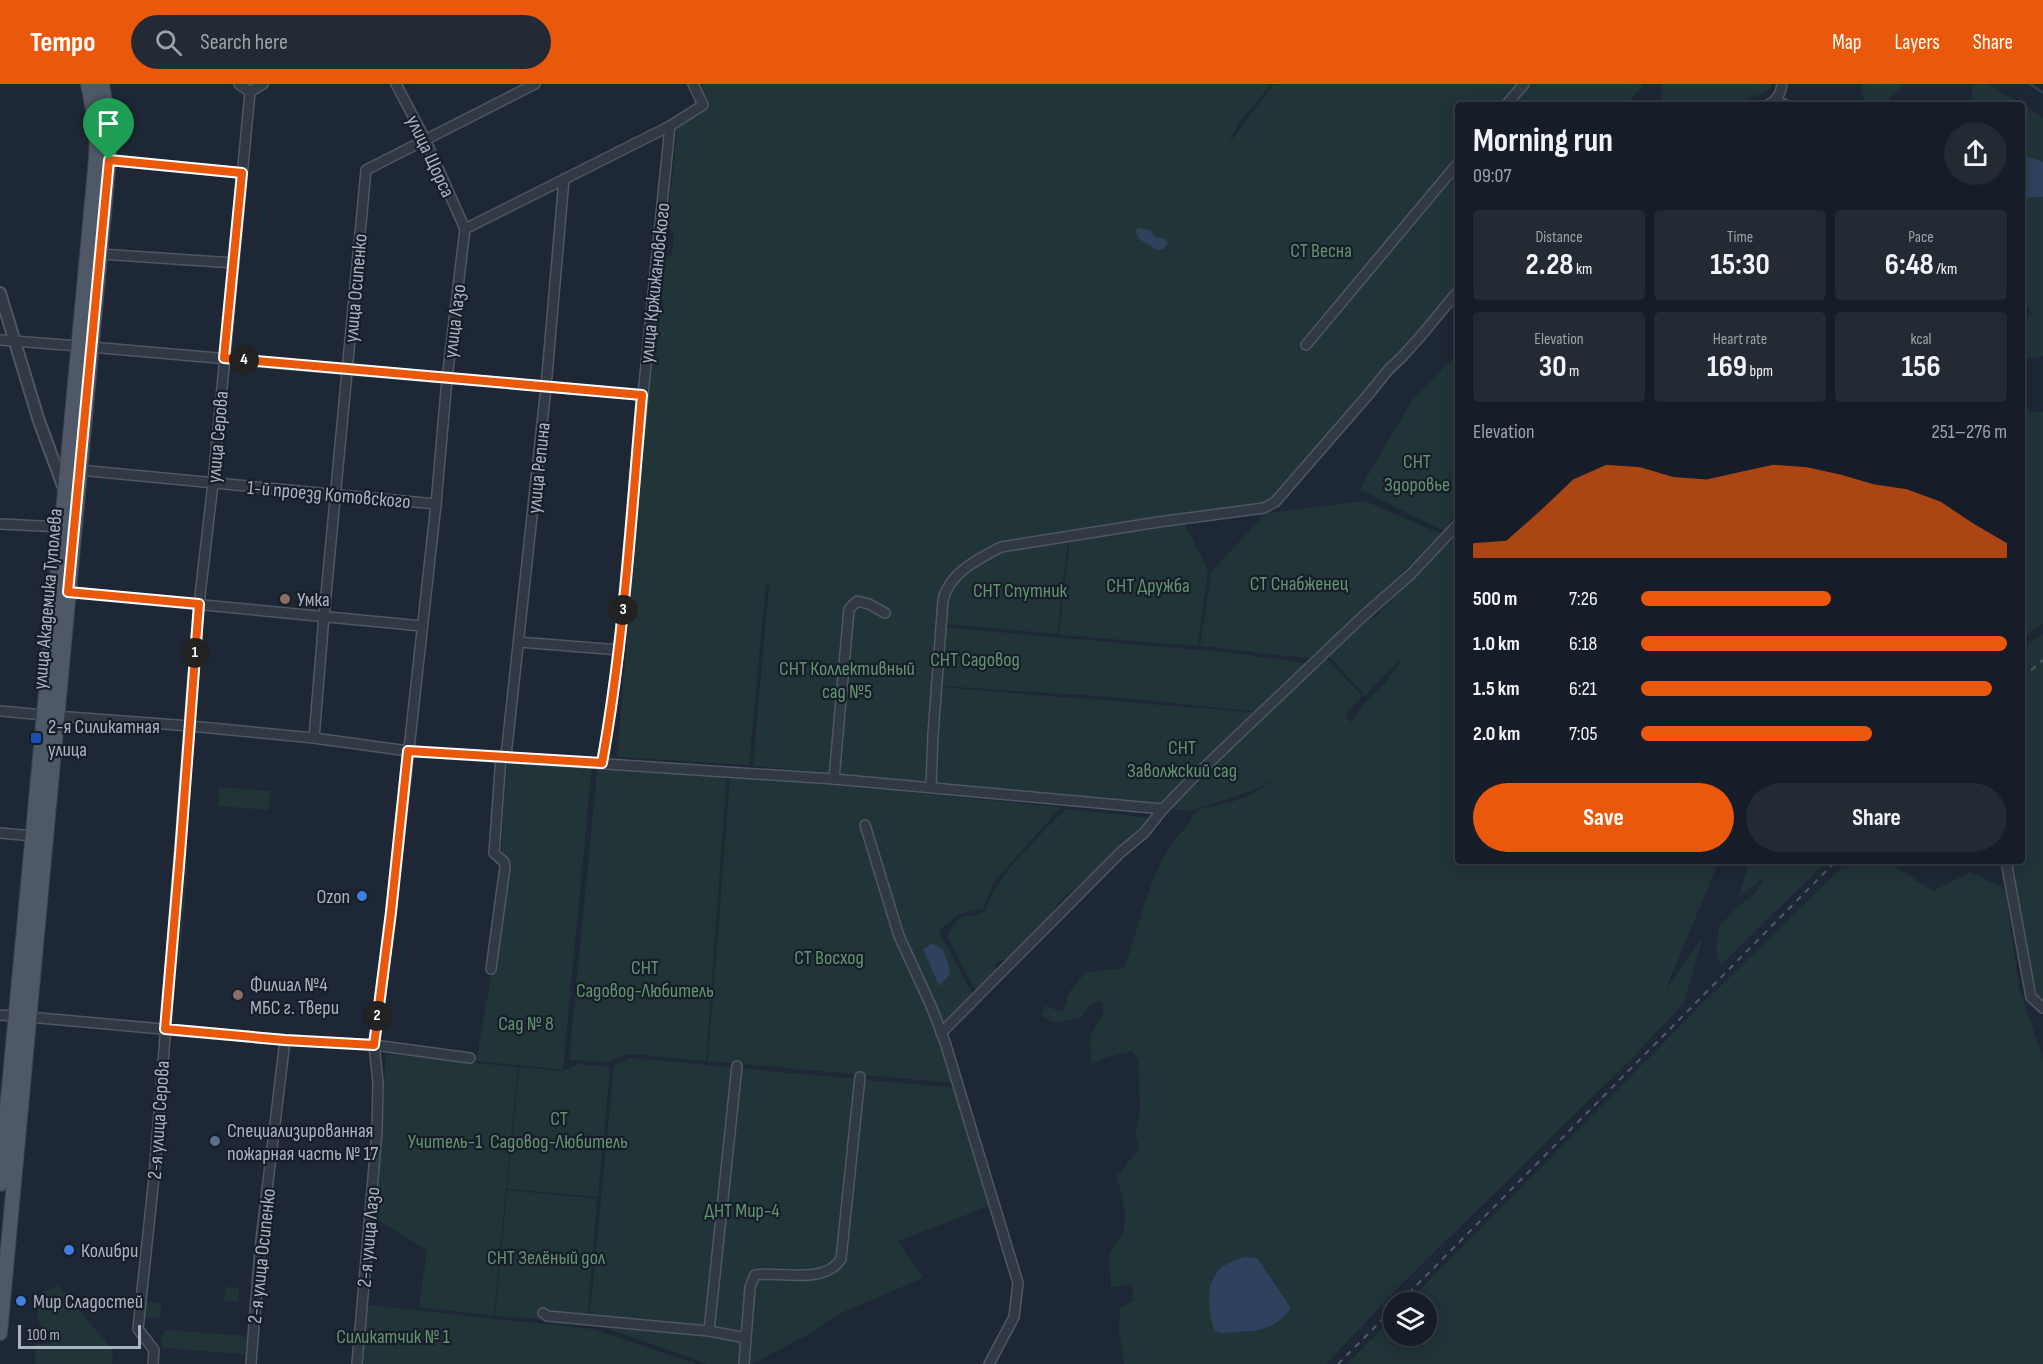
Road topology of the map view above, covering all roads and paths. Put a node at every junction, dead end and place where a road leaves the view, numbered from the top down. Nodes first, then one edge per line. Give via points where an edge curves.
1 (88, 84) edge
2 (102, 84) edge
3 (239, 84) edge
4 (263, 84) edge
5 (396, 84) edge
6 (535, 84) edge
7 (693, 84) edge
8 (1524, 84) edge
9 (1782, 84) edge
10 (250, 92) junction
11 (1509, 102) edge
12 (1772, 102) edge
13 (670, 126) junction
14 (425, 139) junction
15 (109, 160) junction
16 (1455, 167) edge
17 (242, 173) junction
18 (564, 179) junction
19 (465, 229) junction
20 (100, 254) junction
21 (234, 262) junction
22 (0, 293) edge
23 (1455, 295) edge
24 (0, 340) edge
25 (14, 341) junction
26 (1306, 345) dead end
27 (85, 347) junction
28 (224, 358) junction
29 (348, 369) junction
30 (447, 379) junction
31 (546, 387) junction
32 (642, 395) junction
33 (79, 470) junction
34 (213, 483) junction
35 (335, 494) junction
36 (71, 495) junction
37 (436, 504) junction
38 (0, 524) edge
39 (62, 527) junction
40 (1455, 527) edge
41 (68, 592) junction
42 (199, 604) junction
43 (885, 613) dead end
44 (324, 616) junction
45 (422, 626) junction
46 (519, 642) junction
47 (619, 650) junction
48 (0, 711) edge
49 (50, 716) junction
50 (190, 726) junction
51 (314, 738) junction
52 (408, 751) junction
53 (504, 756) junction
54 (602, 763) junction
55 (834, 779) junction
56 (931, 786) junction
57 (1163, 809) junction
58 (865, 825) dead end
59 (0, 833) edge
60 (33, 836) junction
61 (2007, 864) edge
62 (491, 969) dead end
63 (2043, 1008) edge
64 (0, 1015) edge
65 (22, 1017) junction
66 (165, 1029) junction
67 (941, 1033) junction
68 (285, 1040) junction
69 (374, 1045) junction
70 (470, 1058) dead end
71 (737, 1066) dead end
72 (860, 1077) dead end
73 (0, 1184) edge
74 (543, 1313) dead end
75 (709, 1331) junction
76 (0, 1334) edge
77 (746, 1338) junction
78 (153, 1364) edge
79 (251, 1364) edge
80 (357, 1364) edge
81 (744, 1364) edge
82 (989, 1364) edge

1 - 27 main road, улица Академика Туполева via 96,117 97,145
2 - 15 main road, улица Академика Туполева via 109,124
3 - 10 street
4 - 10 street
5 - 14 street, улица Щорса
6 - 14 street, улица Осипенко
7 - 13 street via 703,105
8 - 11 street
9 - 12 street via 1781,92
10 - 17 street, улица Серова
13 - 18 street
13 - 32 street, улица Кржижановского
14 - 19 street, улица Щорса
14 - 29 street, улица Осипенко via 366,170
15 - 17 street
15 - 20 main road, улица Академика Туполева
16 - 26 street
17 - 21 street, улица Серова
18 - 19 street
18 - 31 street, улица Репина
19 - 30 street, улица Лазо
20 - 21 street
20 - 27 main road, улица Академика Туполева
21 - 28 street, улица Серова
22 - 25 street
23 - 56 street via 1275,502 1264,508 1001,548 955,577 945,589 943,600
24 - 25 street
25 - 27 street
25 - 36 street
27 - 28 street
27 - 33 main road, улица Академика Туполева
27 - 36 main road, улица Академика Туполева
28 - 29 street
28 - 34 street, улица Серова
29 - 30 street
29 - 35 street, улица Осипенко
30 - 31 street
30 - 37 street, улица Лазо
31 - 32 street
31 - 46 street, улица Репина
32 - 47 street, улица Кржижановского
33 - 34 street, 1-й проезд Котовского
33 - 36 main road, улица Академика Туполева
34 - 35 street, 1-й проезд Котовского
34 - 42 street, улица Серова
35 - 37 street, 1-й проезд Котовского
35 - 44 street, улица Осипенко
36 - 39 main road, улица Академика Туполева
36 - 41 main road, улица Академика Туполева
37 - 45 street, улица Лазо
38 - 39 street
39 - 49 main road, улица Академика Туполева
40 - 57 street via 1411,574
41 - 42 street
41 - 49 main road, улица Академика Туполева
42 - 44 street
42 - 50 street, улица Серова
43 - 55 street via 857,601 849,609
44 - 45 street
44 - 51 street, улица Осипенко
45 - 52 street, улица Лазо
46 - 47 street
46 - 53 street, улица Репина
47 - 54 street, улица Кржижановского
48 - 49 street
49 - 50 street
49 - 60 main road, улица Академика Туполева
49 - 65 main road, улица Академика Туполева
50 - 51 street
50 - 66 street, 2-я улица Серова
51 - 52 street
52 - 53 street
52 - 69 street, 2-я улица Лазо
53 - 54 street
53 - 62 street, улица Репина via 494,853 505,867
54 - 55 street
55 - 56 street
56 - 57 street
57 - 67 street via 1144,833
58 - 67 street via 899,936
59 - 60 street
60 - 65 main road, улица Академика Туполева
61 - 63 street via 2031,997
64 - 65 street
65 - 66 street
65 - 73 main road, улица Академика Туполева
65 - 76 main road, улица Академика Туполева
66 - 68 street
66 - 78 street, 2-я улица Серова via 138,1329 154,1350
67 - 82 street via 1018,1283 1014,1317
68 - 69 street
68 - 79 street, 2-я улица Осипенко via 260,1249
69 - 70 street
69 - 80 street, 2-я улица Лазо via 377,1132
71 - 75 street
72 - 77 street via 841,1259 826,1272 755,1275 750,1287
74 - 75 street
75 - 77 street
77 - 81 street

